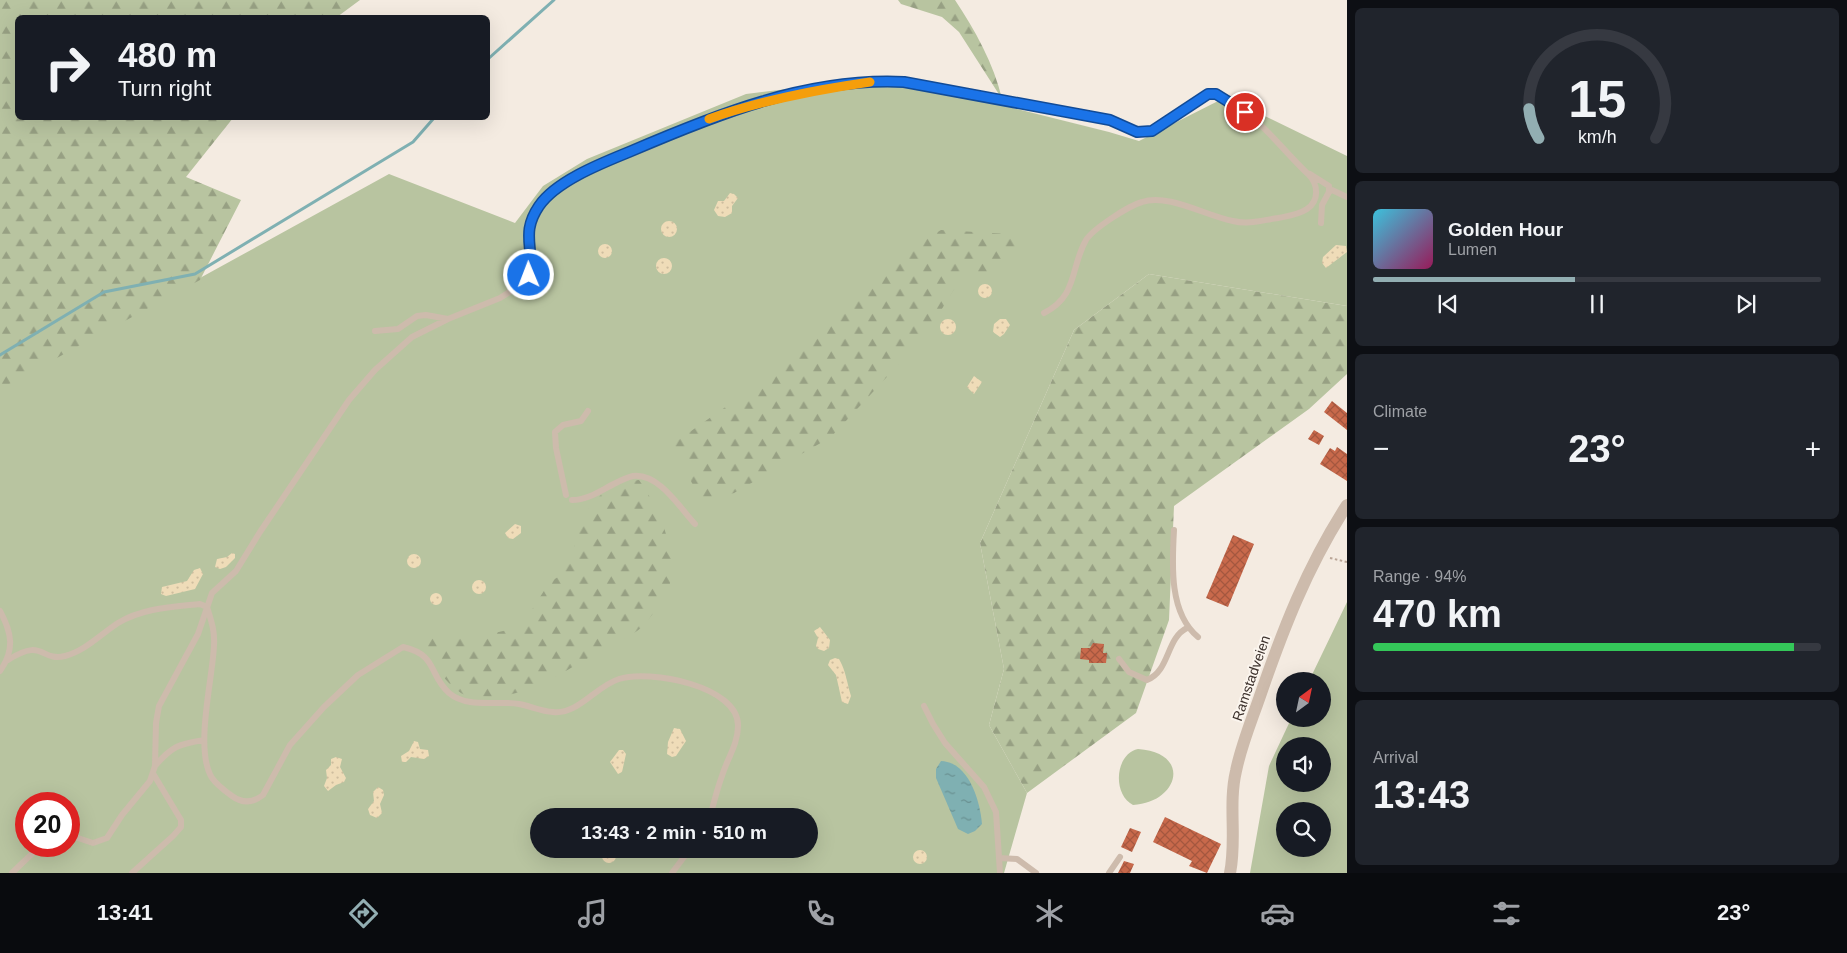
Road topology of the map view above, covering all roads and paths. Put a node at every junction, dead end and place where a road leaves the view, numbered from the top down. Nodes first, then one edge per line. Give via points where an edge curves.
1 (1299, 166) junction
2 (1329, 192) junction
3 (1347, 197) edge
4 (1321, 209) junction
5 (1301, 213) junction
6 (1321, 223) dead end
7 (1044, 313) dead end
8 (448, 319) junction
9 (375, 332) dead end
10 (588, 410) dead end
11 (566, 495) dead end
12 (572, 500) dead end
13 (1347, 505) edge
14 (695, 524) dead end
15 (1174, 530) dead end
16 (1318, 554) junction
17 (1347, 562) edge
18 (207, 607) junction
19 (0, 611) edge
20 (1187, 628) junction
21 (1198, 638) dead end
22 (1119, 659) dead end
23 (8, 660) junction
24 (0, 671) edge
25 (924, 706) dead end
26 (204, 740) junction
27 (156, 766) junction
28 (154, 775) junction
29 (712, 808) edge
30 (80, 839) edge
31 (29, 857) edge
32 (1120, 857) dead end
33 (683, 858) edge
34 (999, 858) junction
35 (12, 873) edge
36 (132, 873) edge
37 (672, 873) edge
38 (1000, 873) edge
39 (1036, 873) edge
40 (1109, 873) edge
41 (1230, 873) edge

1 - 2 lane via 1329,186
1 - 5 lane via 1313,180 1317,192 1313,205
1 - 8 lane via 1259,121 1216,94 1198,99 1152,131 1137,132 1110,120 904,82 880,81 821,89 751,104 591,168 550,194 530,220 527,242 532,265 522,284 500,298
2 - 3 lane via 1332,190
2 - 4 lane
4 - 5 lane
4 - 6 lane
5 - 7 lane via 1249,223 1233,222 1160,199 1141,202 1097,228 1086,240 1074,277 1062,299
8 - 9 lane via 416,316 398,329
8 - 18 lane via 412,337 375,370 349,400 236,571 212,593
10 - 11 lane via 581,421 563,425 555,432
12 - 14 lane via 589,497 626,478 640,476 652,480 664,490
13 - 16 street, Ramstadveien
15 - 20 lane via 1171,568
16 - 17 path
16 - 41 street, Ramstadveien via 1280,638 1236,771 1231,807
18 - 23 lane via 200,604 149,610 120,622 78,651 64,656 34,648
18 - 26 lane via 214,644
18 - 27 lane via 198,634 159,706
19 - 23 lane via 12,641
20 - 21 lane
20 - 22 lane via 1178,634 1160,671 1153,678 1147,680 1136,676
23 - 24 lane
25 - 34 lane via 946,743 984,787 996,812
26 - 27 lane via 181,744 168,751
26 - 29 lane via 207,766 212,777 234,798 246,802 263,795 290,744 324,707 358,675 403,647 426,656 449,693 466,702 519,704 554,712 568,710 600,687 621,678 661,677 686,682 712,693 736,712 736,742
27 - 28 lane
28 - 30 lane via 107,838 99,843
28 - 36 lane via 181,820 181,826
31 - 35 lane
32 - 40 lane
33 - 37 lane
34 - 38 lane
34 - 39 lane via 1017,859

